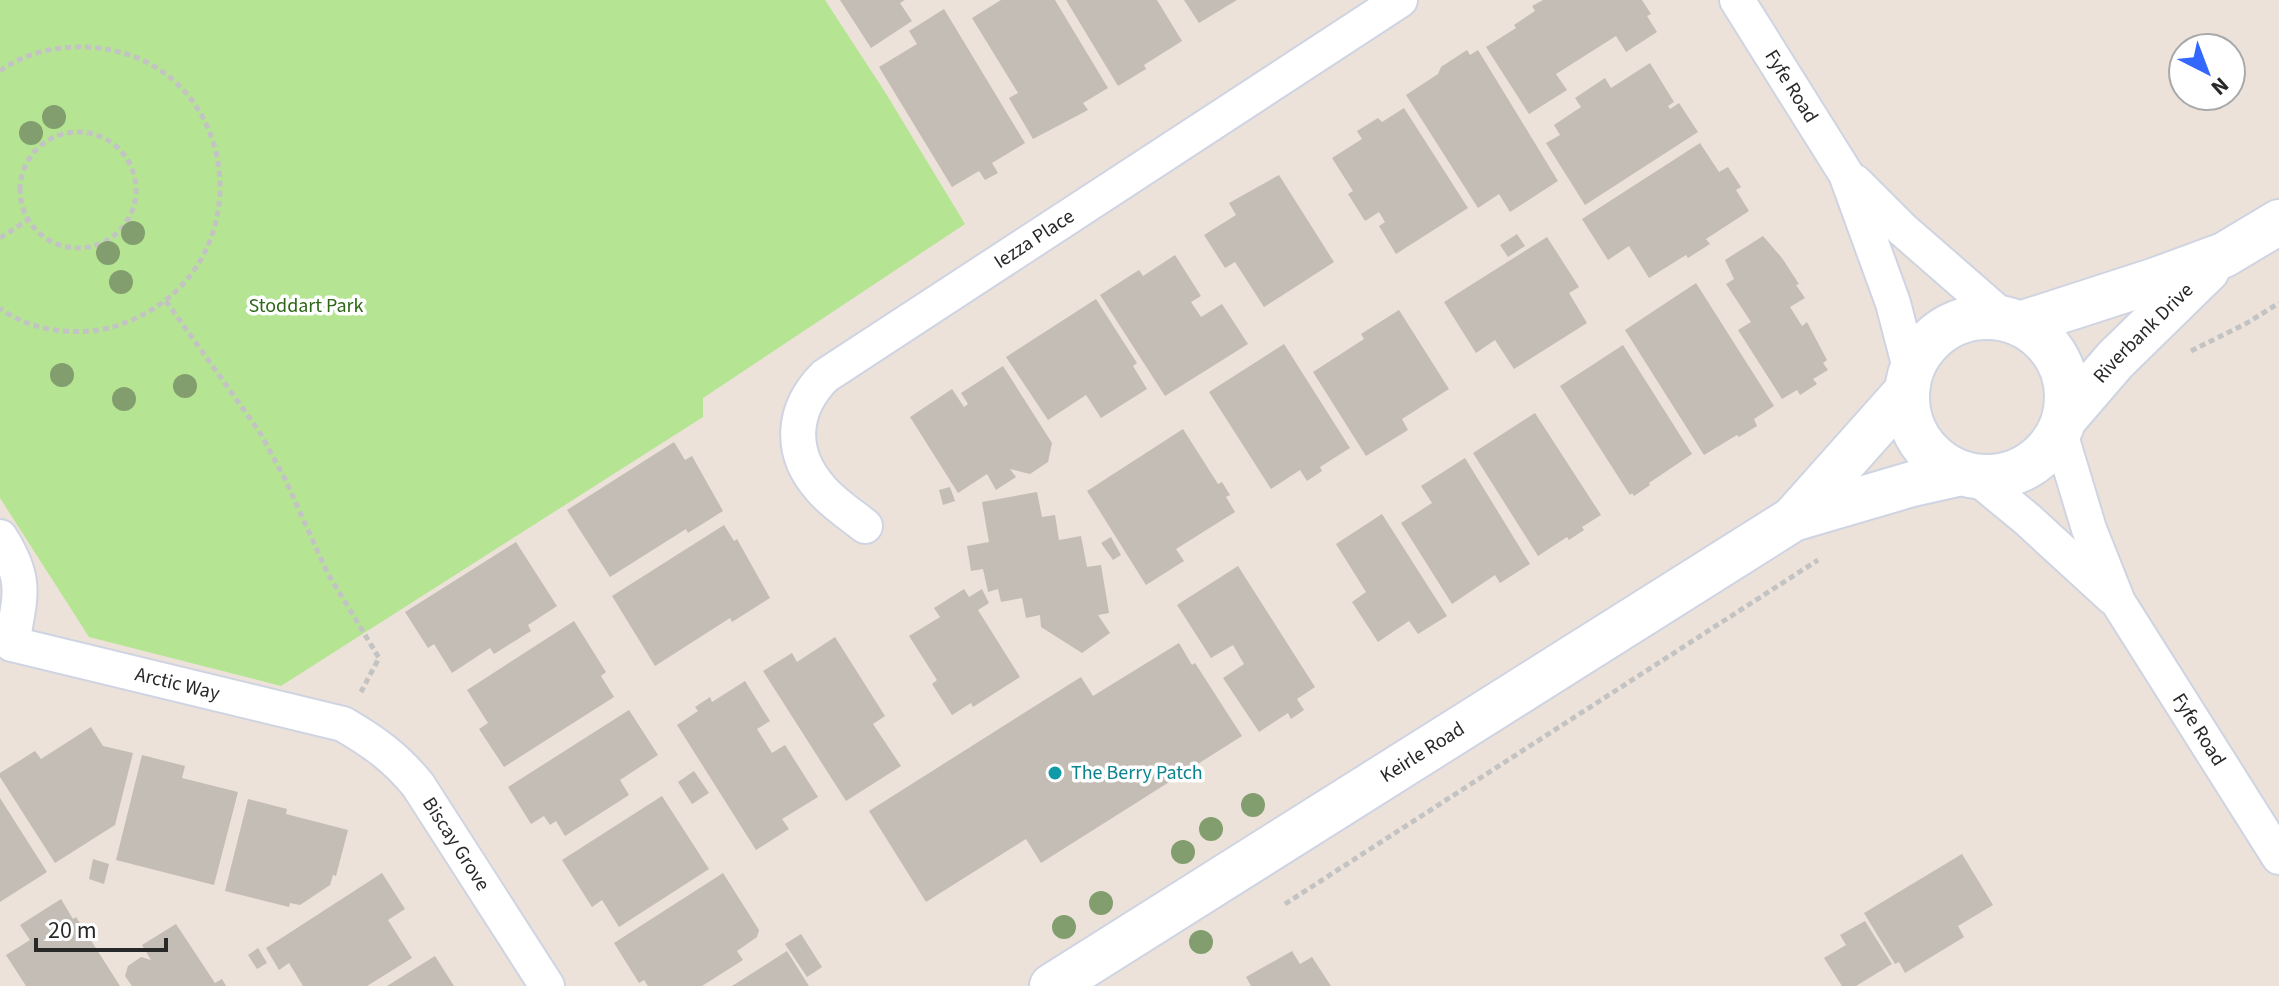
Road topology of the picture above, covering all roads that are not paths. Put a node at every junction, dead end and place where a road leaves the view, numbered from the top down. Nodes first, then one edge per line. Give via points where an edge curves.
1 (1400, 0) edge
2 (1737, 0) edge
3 (1846, 174) junction
4 (2279, 222) edge
5 (2224, 255) junction
6 (2012, 321) junction
7 (1909, 382) junction
8 (2063, 425) junction
9 (1968, 475) junction
10 (1793, 519) junction
11 (865, 526) dead end
12 (0, 537) edge
13 (2118, 602) junction
14 (6, 647) edge
15 (343, 724) joint
16 (2279, 857) edge
17 (547, 986) edge
18 (1052, 986) edge

1 - 11 street, Iezza Place via 825,376 798,415 798,443 820,488
2 - 3 street, Fyfe Road
3 - 6 street, Fyfe Road via 1902,229
3 - 7 street, Fyfe Road via 1885,278
4 - 5 street, Riverbank Drive
5 - 6 street, Riverbank Drive
5 - 8 street, Riverbank Drive via 2097,379
6 - 7 street via 1981,317 1957,322 1921,351
6 - 8 street via 2039,335 2054,351 2068,394
7 - 9 street via 1909,417 1920,441 1938,460
7 - 10 street, Keirle Road
8 - 9 street via 2045,453 2025,468 2002,476
8 - 13 street, Fyfe Road via 2089,529
9 - 10 street, Keirle Road via 1912,484
9 - 13 street, Fyfe Road via 2027,519
10 - 18 street, Keirle Road
12 - 14 street via 15,560 21,588
13 - 16 street, Fyfe Road
14 - 15 street, Arctic Way
15 - 17 street, Biscay Grove via 397,760 418,785

